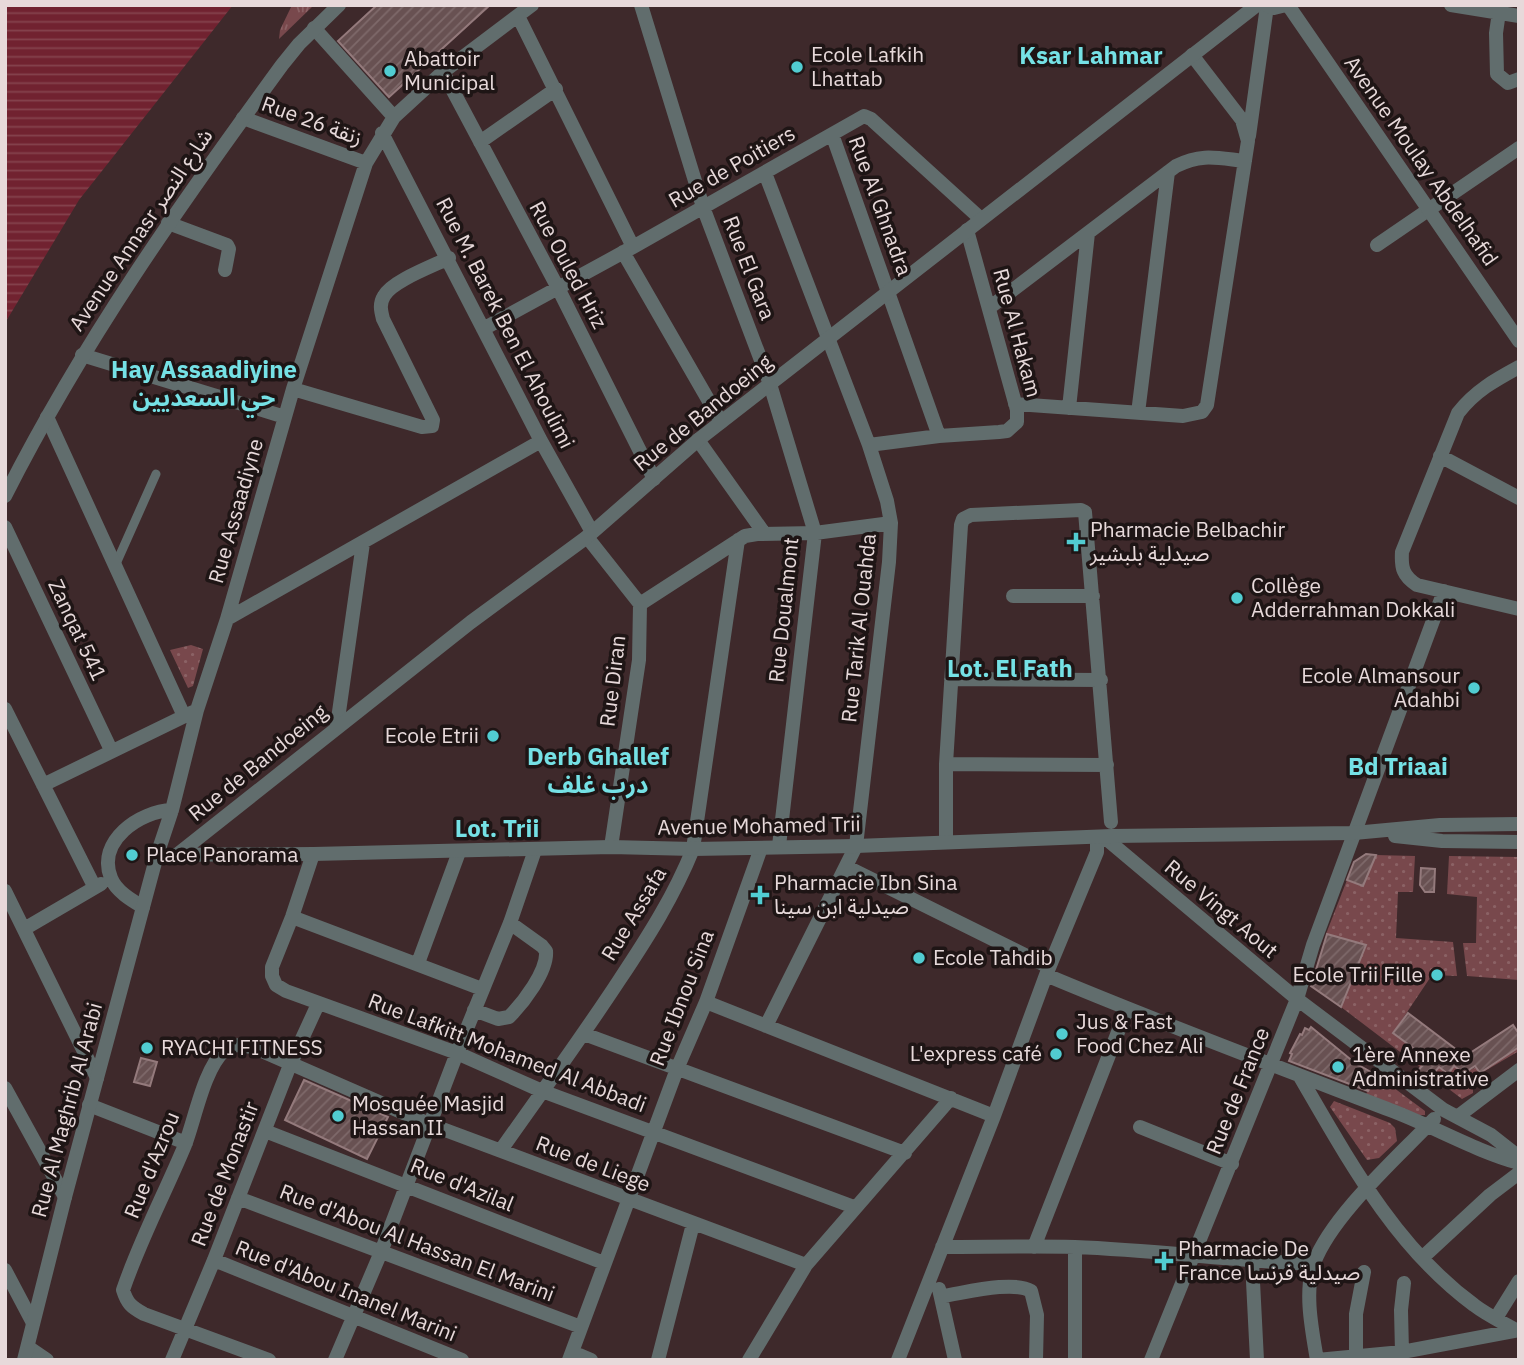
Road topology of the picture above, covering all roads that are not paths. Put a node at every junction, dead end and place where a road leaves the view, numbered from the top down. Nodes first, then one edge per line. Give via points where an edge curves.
1 (339, 5) edge
2 (532, 5) edge
3 (641, 5) edge
4 (1256, 5) edge
5 (1287, 5) edge
6 (1451, 5) edge
7 (1267, 6) edge
8 (1499, 12) junction
9 (518, 16) junction
10 (1519, 16) edge
11 (314, 28) junction
12 (1192, 55) junction
13 (443, 72) junction
14 (1519, 79) edge
15 (556, 89) junction
16 (394, 117) junction
17 (243, 118) junction
18 (382, 133) junction
19 (832, 134) junction
20 (1248, 141) junction
21 (480, 142) junction
22 (1519, 148) edge
23 (1245, 161) junction
24 (366, 163) junction
25 (1168, 172) junction
26 (765, 173) junction
27 (703, 207) junction
28 (1430, 210) junction
29 (981, 219) junction
30 (168, 223) junction
31 (967, 230) junction
32 (1087, 233) junction
33 (1377, 245) dead end
34 (628, 250) junction
35 (449, 258) junction
36 (225, 270) dead end
37 (558, 288) junction
38 (889, 293) junction
39 (989, 308) junction
40 (483, 329) junction
41 (829, 340) junction
42 (1519, 341) edge
43 (82, 355) junction
44 (1519, 367) edge
45 (770, 384) junction
46 (293, 389) junction
47 (1016, 404) junction
48 (1069, 408) junction
49 (1138, 413) junction
50 (47, 417) junction
51 (285, 417) junction
52 (721, 422) junction
53 (939, 436) junction
54 (698, 440) junction
55 (541, 441) junction
56 (869, 445) junction
57 (1440, 456) junction
58 (156, 474) dead end
59 (654, 479) junction
60 (5, 496) edge
61 (1519, 498) edge
62 (891, 523) junction
63 (5, 527) edge
64 (764, 533) junction
65 (815, 533) junction
66 (589, 534) junction
67 (738, 540) junction
68 (363, 543) junction
69 (115, 566) junction
70 (1444, 591) junction
71 (1013, 596) dead end
72 (1093, 596) junction
73 (640, 604) junction
74 (1519, 609) edge
75 (227, 619) junction
76 (951, 679) junction
77 (1101, 680) junction
78 (5, 709) edge
79 (190, 713) junction
80 (337, 726) junction
81 (111, 751) junction
82 (946, 764) junction
83 (1107, 765) junction
84 (43, 785) junction
85 (172, 810) junction
86 (1111, 822) dead end
87 (1519, 824) edge
88 (1358, 833) junction
89 (1100, 837) junction
90 (946, 841) junction
91 (1519, 842) edge
92 (779, 846) junction
93 (856, 846) junction
94 (611, 847) junction
95 (761, 848) junction
96 (693, 849) junction
97 (534, 850) junction
98 (459, 852) junction
99 (178, 854) junction
100 (157, 855) junction
101 (313, 855) junction
102 (848, 867) junction
103 (153, 872) joint
104 (111, 879) junction
105 (94, 886) junction
106 (5, 891) edge
107 (143, 907) junction
108 (292, 917) junction
109 (510, 923) junction
110 (24, 929) junction
111 (418, 963) junction
112 (1048, 971) junction
113 (482, 989) junction
114 (1297, 999) junction
115 (706, 1002) junction
116 (318, 1004) junction
117 (1128, 1009) junction
118 (474, 1010) junction
119 (766, 1026) junction
120 (584, 1034) junction
121 (457, 1053) junction
122 (290, 1065) junction
123 (1271, 1065) junction
124 (677, 1069) junction
125 (1519, 1070) edge
126 (1299, 1075) junction
127 (97, 1078) junction
128 (5, 1088) edge
129 (542, 1091) junction
130 (951, 1098) junction
131 (89, 1105) junction
132 (1450, 1113) junction
133 (994, 1116) junction
134 (429, 1124) junction
135 (1429, 1125) junction
136 (1140, 1127) dead end
137 (265, 1130) junction
138 (653, 1132) junction
139 (186, 1143) junction
140 (501, 1150) junction
141 (905, 1153) junction
142 (1519, 1157) edge
143 (1519, 1163) edge
144 (1232, 1164) junction
145 (1519, 1173) edge
146 (406, 1185) junction
147 (1366, 1189) junction
148 (65, 1197) junction
149 (238, 1198) junction
150 (627, 1200) junction
151 (854, 1207) junction
152 (693, 1224) junction
153 (942, 1247) junction
154 (1034, 1247) junction
155 (1075, 1247) junction
156 (380, 1252) junction
157 (1194, 1255) junction
158 (1422, 1258) junction
159 (214, 1260) junction
160 (1252, 1262) junction
161 (604, 1263) junction
162 (1314, 1264) junction
163 (806, 1265) junction
164 (5, 1270) edge
165 (932, 1272) junction
166 (1364, 1272) dead end
167 (1519, 1281) edge
168 (1404, 1283) dead end
169 (942, 1296) junction
170 (352, 1316) junction
171 (1496, 1318) junction
172 (33, 1323) junction
173 (581, 1327) junction
174 (186, 1329) junction
175 (1518, 1330) edge
176 (1402, 1352) junction
177 (26, 1354) edge
178 (570, 1356) edge
179 (1356, 1356) junction
180 (459, 1359) edge
181 (47, 1360) edge
182 (172, 1360) edge
183 (269, 1360) edge
184 (335, 1360) edge
185 (592, 1360) edge
186 (658, 1360) edge
187 (750, 1360) edge
188 (898, 1360) edge
189 (955, 1360) edge
190 (1036, 1360) edge
191 (1075, 1360) edge
192 (1151, 1360) edge
193 (1257, 1360) edge
194 (1317, 1360) edge

1 - 11 street, Avenue Annasr شارع النصر
2 - 9 street, Rue Assaadiyne
3 - 27 street, Rue El Gara
4 - 12 street, Rue de Bandoeing
5 - 7 street
5 - 28 street, Avenue Moulay Abdelhafid
6 - 8 street
7 - 20 street
8 - 10 street
8 - 14 street via 1497,74 1508,83
9 - 13 street, Rue Assaadiyne
9 - 15 street
11 - 16 street
11 - 17 street, Avenue Annasr شارع النصر
12 - 20 street via 1242,120
12 - 29 street, Rue de Bandoeing
13 - 16 street, Rue Assaadiyne
13 - 21 street, Rue Ouled Hriz
15 - 21 street
15 - 34 street
16 - 18 street, Rue Assaadiyne
17 - 24 street, Rue 26 زنقة
17 - 30 street, Avenue Annasr شارع النصر
18 - 24 street, Rue Assaadiyne
18 - 35 street, Rue M. Barek Ben El Ahoulimi
19 - 26 street, Rue de Poitiers
19 - 29 street, Rue de Poitiers via 869,117
19 - 38 street, Rue Al Ghnadra
20 - 23 street
21 - 37 street, Rue Ouled Hriz
22 - 28 street
23 - 25 street via 1203,156
23 - 49 street via 1208,405 1202,412 1183,416
24 - 46 street, Rue Assaadiyne
25 - 32 street
25 - 49 street
26 - 27 street, Rue de Poitiers
26 - 41 street, Rue Tarik Al Ouahda
27 - 34 street, Rue de Poitiers
27 - 45 street, Rue El Gara
28 - 33 street
28 - 42 street, Avenue Moulay Abdelhafid
29 - 31 street, Rue de Bandoeing
30 - 36 street via 227,245
30 - 43 street, Avenue Annasr شارع النصر
31 - 38 street, Rue de Bandoeing
31 - 39 street, Rue Al Hakam
32 - 39 street
32 - 48 street
34 - 37 street, Rue de Poitiers
34 - 52 street
35 - 40 street, Rue M. Barek Ben El Ahoulimi
35 - 46 street via 394,286 385,293 381,308 432,426 422,427
37 - 40 street, Rue de Poitiers
37 - 59 street, Rue Ouled Hriz
38 - 41 street, Rue de Bandoeing
38 - 53 street, Rue Al Ghnadra
39 - 47 street, Rue Al Hakam
40 - 55 street, Rue M. Barek Ben El Ahoulimi
41 - 45 street, Rue de Bandoeing
41 - 56 street, Rue Tarik Al Ouahda
43 - 50 street, Avenue Annasr شارع النصر
43 - 51 street
44 - 57 street via 1469,399
45 - 52 street, Rue de Bandoeing
45 - 65 street, Rue Doualmont
46 - 51 street, Rue Assaadiyne
47 - 48 street
47 - 53 street, Rue Al Hakam via 1017,422 1007,431
48 - 49 street
50 - 60 street, Avenue Annasr شارع النصر
50 - 69 street
51 - 75 street, Rue Assaadiyne
52 - 54 street, Rue de Bandoeing
53 - 56 street, Rue Al Hakam
54 - 59 street, Rue de Bandoeing
54 - 64 street
55 - 66 street, Rue M. Barek Ben El Ahoulimi
55 - 68 street
56 - 62 street, Rue Tarik Al Ouahda
57 - 61 street
57 - 70 street via 1401,565 1406,578 1417,585
58 - 69 lane
59 - 66 street, Rue de Bandoeing
62 - 65 street
62 - 93 street, Rue Tarik Al Ouahda
63 - 81 street, Zanqat 541
64 - 65 street
64 - 67 street
65 - 92 street, Rue Doualmont
66 - 73 street
66 - 80 street, Rue de Bandoeing
67 - 73 street
67 - 96 street, Rue Assafa
68 - 75 street
68 - 80 street
69 - 79 street
70 - 74 street
70 - 88 street, Rue de France
71 - 72 street
72 - 76 street via 1083,510 963,519
72 - 77 street
73 - 94 street, Rue Diran via 639,660
75 - 79 street, Rue Assaadiyne
76 - 77 street
76 - 82 street
77 - 83 street
78 - 84 street
79 - 81 street
79 - 85 street, Rue Assaadiyne
80 - 99 street, Rue de Bandoeing
81 - 84 street
82 - 83 street
82 - 90 street
83 - 86 street
84 - 105 street
85 - 100 street, Rue Assaadiyne
85 - 104 street via 158,810 129,825 110,852
87 - 88 street, Avenue Mohamed Trii
88 - 89 street, Avenue Mohamed Trii
88 - 91 street, Avenue Mohamed Trii
88 - 114 street, Rue de France via 1313,945
89 - 90 street, Avenue Mohamed Trii
89 - 112 street
89 - 114 street, Rue Vingt Aout
90 - 93 street, Avenue Mohamed Trii
92 - 93 street, Avenue Mohamed Trii
92 - 95 street, Avenue Mohamed Trii
93 - 102 street, Rue Tarik Al Ouahda
94 - 96 street, Avenue Mohamed Trii
94 - 97 street, Avenue Mohamed Trii
95 - 96 street, Avenue Mohamed Trii
95 - 115 street, Rue Ibnou Sina
96 - 120 street, Rue Assafa via 667,906
97 - 98 street, Avenue Mohamed Trii
97 - 109 street
98 - 101 street, Avenue Mohamed Trii
98 - 111 street
99 - 100 street, Avenue Mohamed Trii
99 - 101 street, Avenue Mohamed Trii
100 - 103 street, Rue Assaadiyne
101 - 108 street, Rue Lafkitt Mohamed Al Abbadi
102 - 112 street
102 - 119 street, Rue Tarik Al Ouahda
103 - 107 street, Rue Al Maghrib Al Arabi
104 - 105 street
104 - 107 street
105 - 110 street
106 - 110 street
107 - 127 street, Rue Al Maghrib Al Arabi
108 - 111 street
108 - 116 street, Rue Lafkitt Mohamed Al Abbadi via 272,976 286,992
109 - 113 street
109 - 118 street via 546,951 544,967 509,1017 498,1019
110 - 127 street
111 - 113 street
112 - 117 street
112 - 133 street
113 - 118 street
114 - 123 street, Rue de France
114 - 132 street, Rue Vingt Aout
115 - 119 street
115 - 124 street, Rue Ibnou Sina
116 - 121 street, Rue Lafkitt Mohamed Al Abbadi
116 - 122 street, Rue de Monastir
117 - 123 street
117 - 154 street
118 - 121 street
119 - 130 street
120 - 124 street
120 - 129 street, Rue Assafa
121 - 129 street, Rue Lafkitt Mohamed Al Abbadi
121 - 134 street
122 - 134 street, Rue de Liege
122 - 137 street, Rue de Monastir
122 - 139 street, Rue d'Azrou via 255,1048 226,1048 209,1076
123 - 126 street
123 - 144 street, Rue de France
124 - 138 street, Rue Ibnou Sina
124 - 141 street
125 - 132 street
126 - 135 street
126 - 147 street
127 - 131 street, Rue Al Maghrib Al Arabi
128 - 148 street
129 - 138 street, Rue Lafkitt Mohamed Al Abbadi
129 - 140 street, Rue Assafa
130 - 133 street
130 - 141 street
131 - 139 street
131 - 148 street, Rue Al Maghrib Al Arabi
132 - 135 street
132 - 142 street, Rue Vingt Aout
133 - 153 street
134 - 140 street, Rue de Liege
134 - 146 street
135 - 143 street
135 - 147 street
136 - 144 street
137 - 146 street, Rue d'Azilal
137 - 149 street, Rue de Monastir
138 - 150 street, Rue Ibnou Sina
138 - 151 street, Rue Lafkitt Mohamed Al Abbadi
139 - 174 street, Rue d'Azrou via 123,1290 131,1307
140 - 150 street, Rue de Liege
141 - 151 street
144 - 157 street, Rue de France
145 - 158 street
146 - 156 street
146 - 161 street, Rue d'Azilal
147 - 158 street
147 - 162 street via 1331,1231
148 - 172 street, Rue Al Maghrib Al Arabi
149 - 156 street, Rue d'Abou Al Hassan El Marini
149 - 159 street, Rue de Monastir
150 - 152 street, Rue de Liege
150 - 161 street, Rue Ibnou Sina
151 - 163 street
152 - 163 street, Rue de Liege
152 - 186 street
153 - 154 street
153 - 165 street
154 - 155 street
155 - 157 street
155 - 191 street
156 - 170 street
156 - 173 street, Rue d'Abou Al Hassan El Marini
157 - 160 street
157 - 192 street, Rue de France
158 - 171 street via 1473,1304
159 - 170 street, Rue d'Abou Inanel Marini
159 - 174 street, Rue de Monastir
160 - 162 street
160 - 193 street
161 - 173 street, Rue Ibnou Sina
162 - 194 street via 1310,1297
163 - 187 street
164 - 172 street
165 - 169 street
165 - 188 street
166 - 179 street via 1356,1314
167 - 171 street
168 - 176 street
169 - 189 street
169 - 190 street via 1008,1287 1031,1291 1038,1315
170 - 180 street, Rue d'Abou Inanel Marini
170 - 184 street
171 - 175 street
172 - 177 street, Rue Al Maghrib Al Arabi
173 - 178 street, Rue Ibnou Sina
174 - 182 street, Rue de Monastir
174 - 183 street, Rue d'Azrou
175 - 176 street
176 - 179 street
177 - 181 street
178 - 185 street
179 - 194 street

